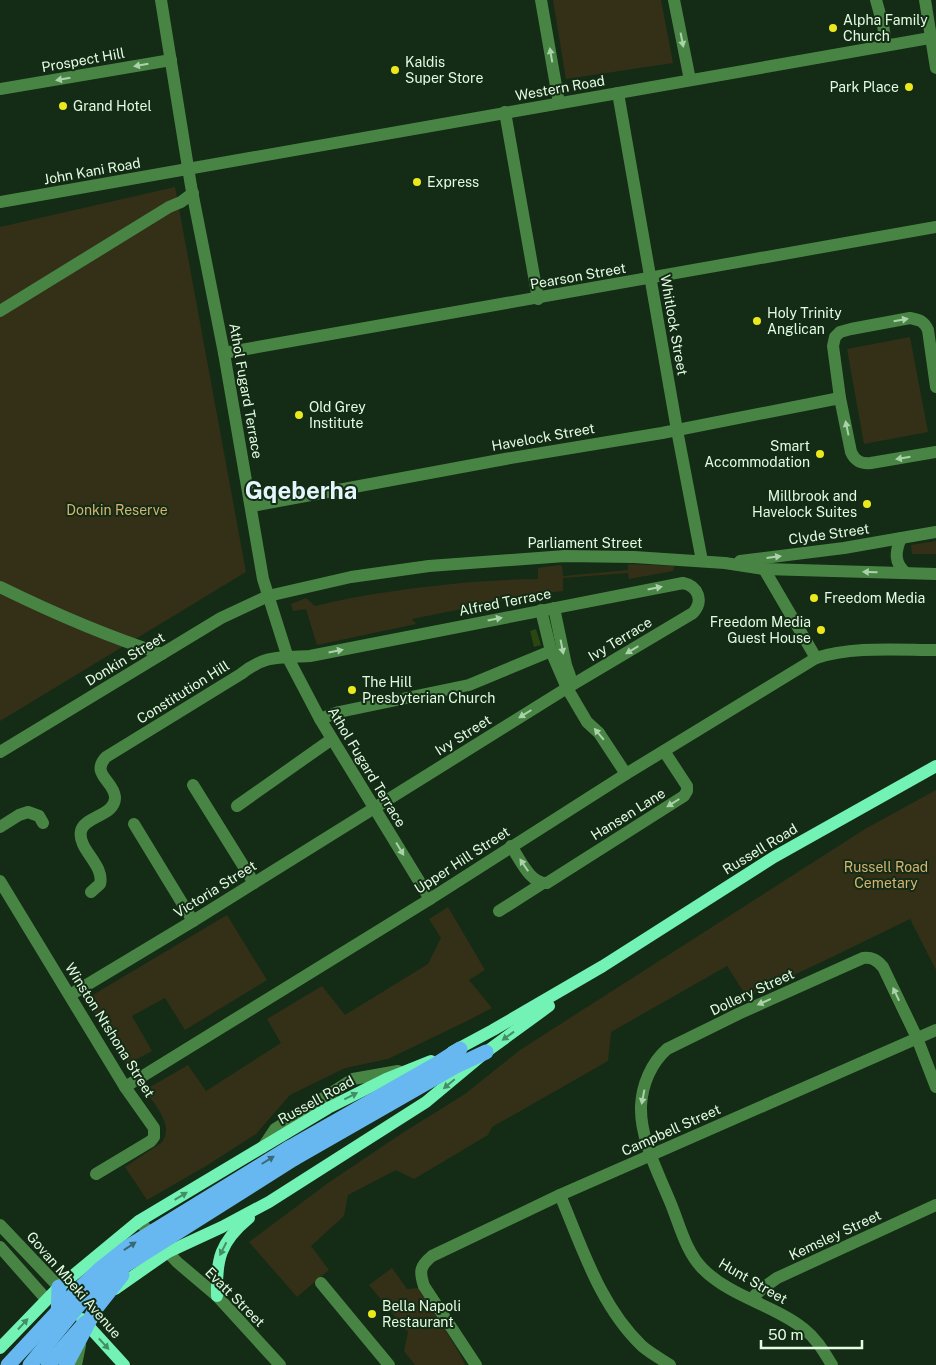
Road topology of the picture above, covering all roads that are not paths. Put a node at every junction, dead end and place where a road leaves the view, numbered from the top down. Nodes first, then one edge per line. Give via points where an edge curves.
1 (161, 0) edge
2 (541, 0) edge
3 (674, 0) edge
4 (876, 0) edge
5 (925, 0) edge
6 (933, 37) edge
7 (886, 45) junction
8 (171, 60) junction
9 (936, 68) edge
10 (690, 80) junction
11 (0, 89) edge
12 (618, 93) junction
13 (559, 103) junction
14 (505, 112) junction
15 (189, 170) junction
16 (193, 193) junction
17 (0, 202) edge
18 (936, 227) edge
19 (650, 278) junction
20 (538, 299) junction
21 (0, 310) edge
22 (224, 353) junction
23 (936, 382) edge
24 (840, 398) junction
25 (677, 430) junction
26 (936, 452) edge
27 (252, 506) junction
28 (936, 532) edge
29 (901, 538) junction
30 (702, 561) junction
31 (726, 563) junction
32 (764, 569) junction
33 (906, 573) junction
34 (936, 574) edge
35 (0, 587) edge
36 (268, 596) junction
37 (554, 608) junction
38 (542, 610) junction
39 (689, 616) joint
40 (936, 650) edge
41 (551, 651) junction
42 (162, 654) junction
43 (288, 658) junction
44 (816, 658) junction
45 (570, 686) junction
46 (320, 719) junction
47 (332, 739) junction
48 (664, 751) junction
49 (0, 752) edge
50 (936, 766) edge
51 (626, 774) junction
52 (193, 785) dead end
53 (237, 806) dead end
54 (375, 808) junction
55 (43, 823) dead end
56 (134, 824) dead end
57 (0, 826) edge
58 (511, 846) junction
59 (0, 881) edge
60 (254, 883) junction
61 (543, 883) junction
62 (91, 892) dead end
63 (430, 899) junction
64 (499, 911) dead end
65 (193, 921) junction
66 (603, 966) junction
67 (70, 995) junction
68 (936, 1030) edge
69 (916, 1038) junction
70 (460, 1049) junction
71 (486, 1052) junction
72 (125, 1087) junction
73 (936, 1087) edge
74 (292, 1153) junction
75 (652, 1155) junction
76 (96, 1174) dead end
77 (560, 1195) junction
78 (269, 1202) junction
79 (936, 1205) edge
80 (139, 1221) junction
81 (0, 1225) edge
82 (0, 1247) edge
83 (147, 1251) junction
84 (168, 1252) junction
85 (321, 1283) dead end
86 (59, 1286) junction
87 (217, 1296) junction
88 (46, 1299) junction
89 (750, 1299) junction
90 (81, 1318) junction
91 (58, 1322) junction
92 (0, 1348) edge
93 (64, 1354) edge
94 (8, 1365) edge
95 (21, 1365) edge
96 (30, 1365) edge
97 (48, 1365) edge
98 (54, 1365) edge
99 (71, 1365) edge
100 (76, 1365) edge
101 (124, 1365) edge
102 (280, 1365) edge
103 (389, 1365) edge
104 (476, 1365) edge
105 (670, 1365) edge
106 (832, 1365) edge

1 - 8 street, Athol Fugard Terrace
13 -> 2 street
3 -> 10 street
4 - 7 street
5 - 6 street
6 - 7 street, Western Road
6 - 9 street
7 - 10 street, Western Road
8 -> 11 street, Prospect Hill
8 - 15 street, Athol Fugard Terrace
10 - 12 street, Western Road
12 - 13 street, Western Road
12 - 19 street, Whitlock Street
13 - 14 street, Western Road
14 - 15 street, Western Road
14 - 20 street
15 - 16 street, Athol Fugard Terrace
15 - 17 street, John Kani Road
16 - 21 street
16 - 22 street, Athol Fugard Terrace
18 - 19 street, Pearson Street
19 - 20 street, Pearson Street
19 - 25 street, Whitlock Street
20 - 22 street, Pearson Street
22 - 27 street, Athol Fugard Terrace
24 -> 23 street via 835,337 851,329 910,318 924,322 928,330
24 - 25 street, Havelock Street
26 -> 24 street via 871,463 858,462 851,452
25 - 27 street, Havelock Street
25 - 30 street, Whitlock Street
27 - 36 street, Athol Fugard Terrace
28 - 29 street, Clyde Street
31 -> 29 street, Clyde Street
29 - 33 street via 896,559
30 - 31 street, Parliament Street
30 - 36 street, Parliament Street via 565,556 429,566 351,577
31 - 32 street, Parliament Street
33 -> 32 street, Parliament Street
32 - 44 street
33 - 34 street, Parliament Street
35 - 42 street via 52,612
36 - 42 street, Donkin Street via 221,618
36 - 43 street, Athol Fugard Terrace
37 - 38 street, Alfred Terrace
37 -> 39 street, Alfred Terrace via 683,583 691,584 699,599
37 -> 45 street
38 - 41 street
43 -> 38 street, Alfred Terrace
39 -> 45 street, Ivy Terrace
40 - 44 street, Upper Hill Street via 846,652
41 - 45 street
41 - 46 street via 469,685 338,712
42 - 49 street, Donkin Street
43 - 46 street, Athol Fugard Terrace
43 - 62 street, Constitution Hill via 274,657 252,665 106,756 100,766 115,798 114,803 84,825 80,836 101,874 100,884
44 - 48 street, Upper Hill Street
51 -> 45 street via 588,722
45 -> 54 street, Ivy Street
46 - 47 street, Athol Fugard Terrace
47 - 53 street
47 - 54 street, Athol Fugard Terrace
48 - 51 street, Upper Hill Street
48 -> 61 street, Hansen Lane via 687,786 684,796
50 - 66 main road, Russell Road via 774,857
51 - 58 street, Upper Hill Street
52 - 60 street
54 - 60 street, Victoria Street
54 -> 63 street, Athol Fugard Terrace
55 - 57 street via 38,816 28,812
56 - 65 street
61 -> 58 street via 534,879
58 - 63 street, Upper Hill Street
59 - 67 street, Winston Ntshona Street
60 - 65 street, Victoria Street
61 - 64 street, Hansen Lane
63 - 72 street, Upper Hill Street
65 - 67 street, Victoria Street
66 - 70 main road, Russell Road
66 -> 71 main road, Russell Road
67 - 72 street, Winston Ntshona Street
68 - 69 street, Campbell Street
69 - 73 street, Dollery Street
69 - 75 street, Campbell Street
69 -> 75 street, Dollery Street via 883,967 878,961 863,958 738,1014 659,1056 647,1079 641,1105 644,1133
70 - 74 highway
80 -> 70 main road, Russell Road via 328,1108 386,1079
71 - 74 highway
71 -> 78 main road, Russell Road via 426,1102
72 - 76 street, Winston Ntshona Street via 154,1128 154,1137 143,1147
74 - 83 highway, bridge
94 -> 74 highway, bridge via 106,1264
75 - 77 street, Campbell Street
75 - 89 street, Hunt Street via 689,1249 702,1268 714,1278
77 - 104 street, Campbell Street via 432,1256 422,1264 424,1286
77 - 105 street via 590,1267 622,1325 643,1347
78 - 84 main road, Russell Road
78 -> 87 main road via 242,1224 222,1250 216,1276
79 - 89 street, Kemsley Street via 792,1271
80 - 84 street, Evatt Street
80 - 86 main road, Russell Road
81 - 86 street, Govan Mbeki Avenue
82 - 88 street, Govan Mbeki Avenue
83 - 93 highway, bridge via 115,1283
83 - 96 highway, bridge via 108,1276 82,1301
84 - 87 street, Evatt Street
84 - 90 main road, Russell Road via 128,1279
85 - 103 street
86 - 88 main road, Russell Road
86 - 90 main road, Govan Mbeki Avenue
86 - 91 highway
87 - 102 street, Evatt Street
88 - 91 main road, Govan Mbeki Avenue
92 -> 88 main road, Russell Road
89 - 106 street, Hunt Street via 804,1328
90 - 91 main road
90 - 93 highway
90 - 100 street
90 -> 101 main road, Govan Mbeki Avenue
91 - 93 main road, Govan Mbeki Avenue
91 - 95 highway
93 - 97 highway
93 - 98 highway
93 - 99 main road, Govan Mbeki Avenue

